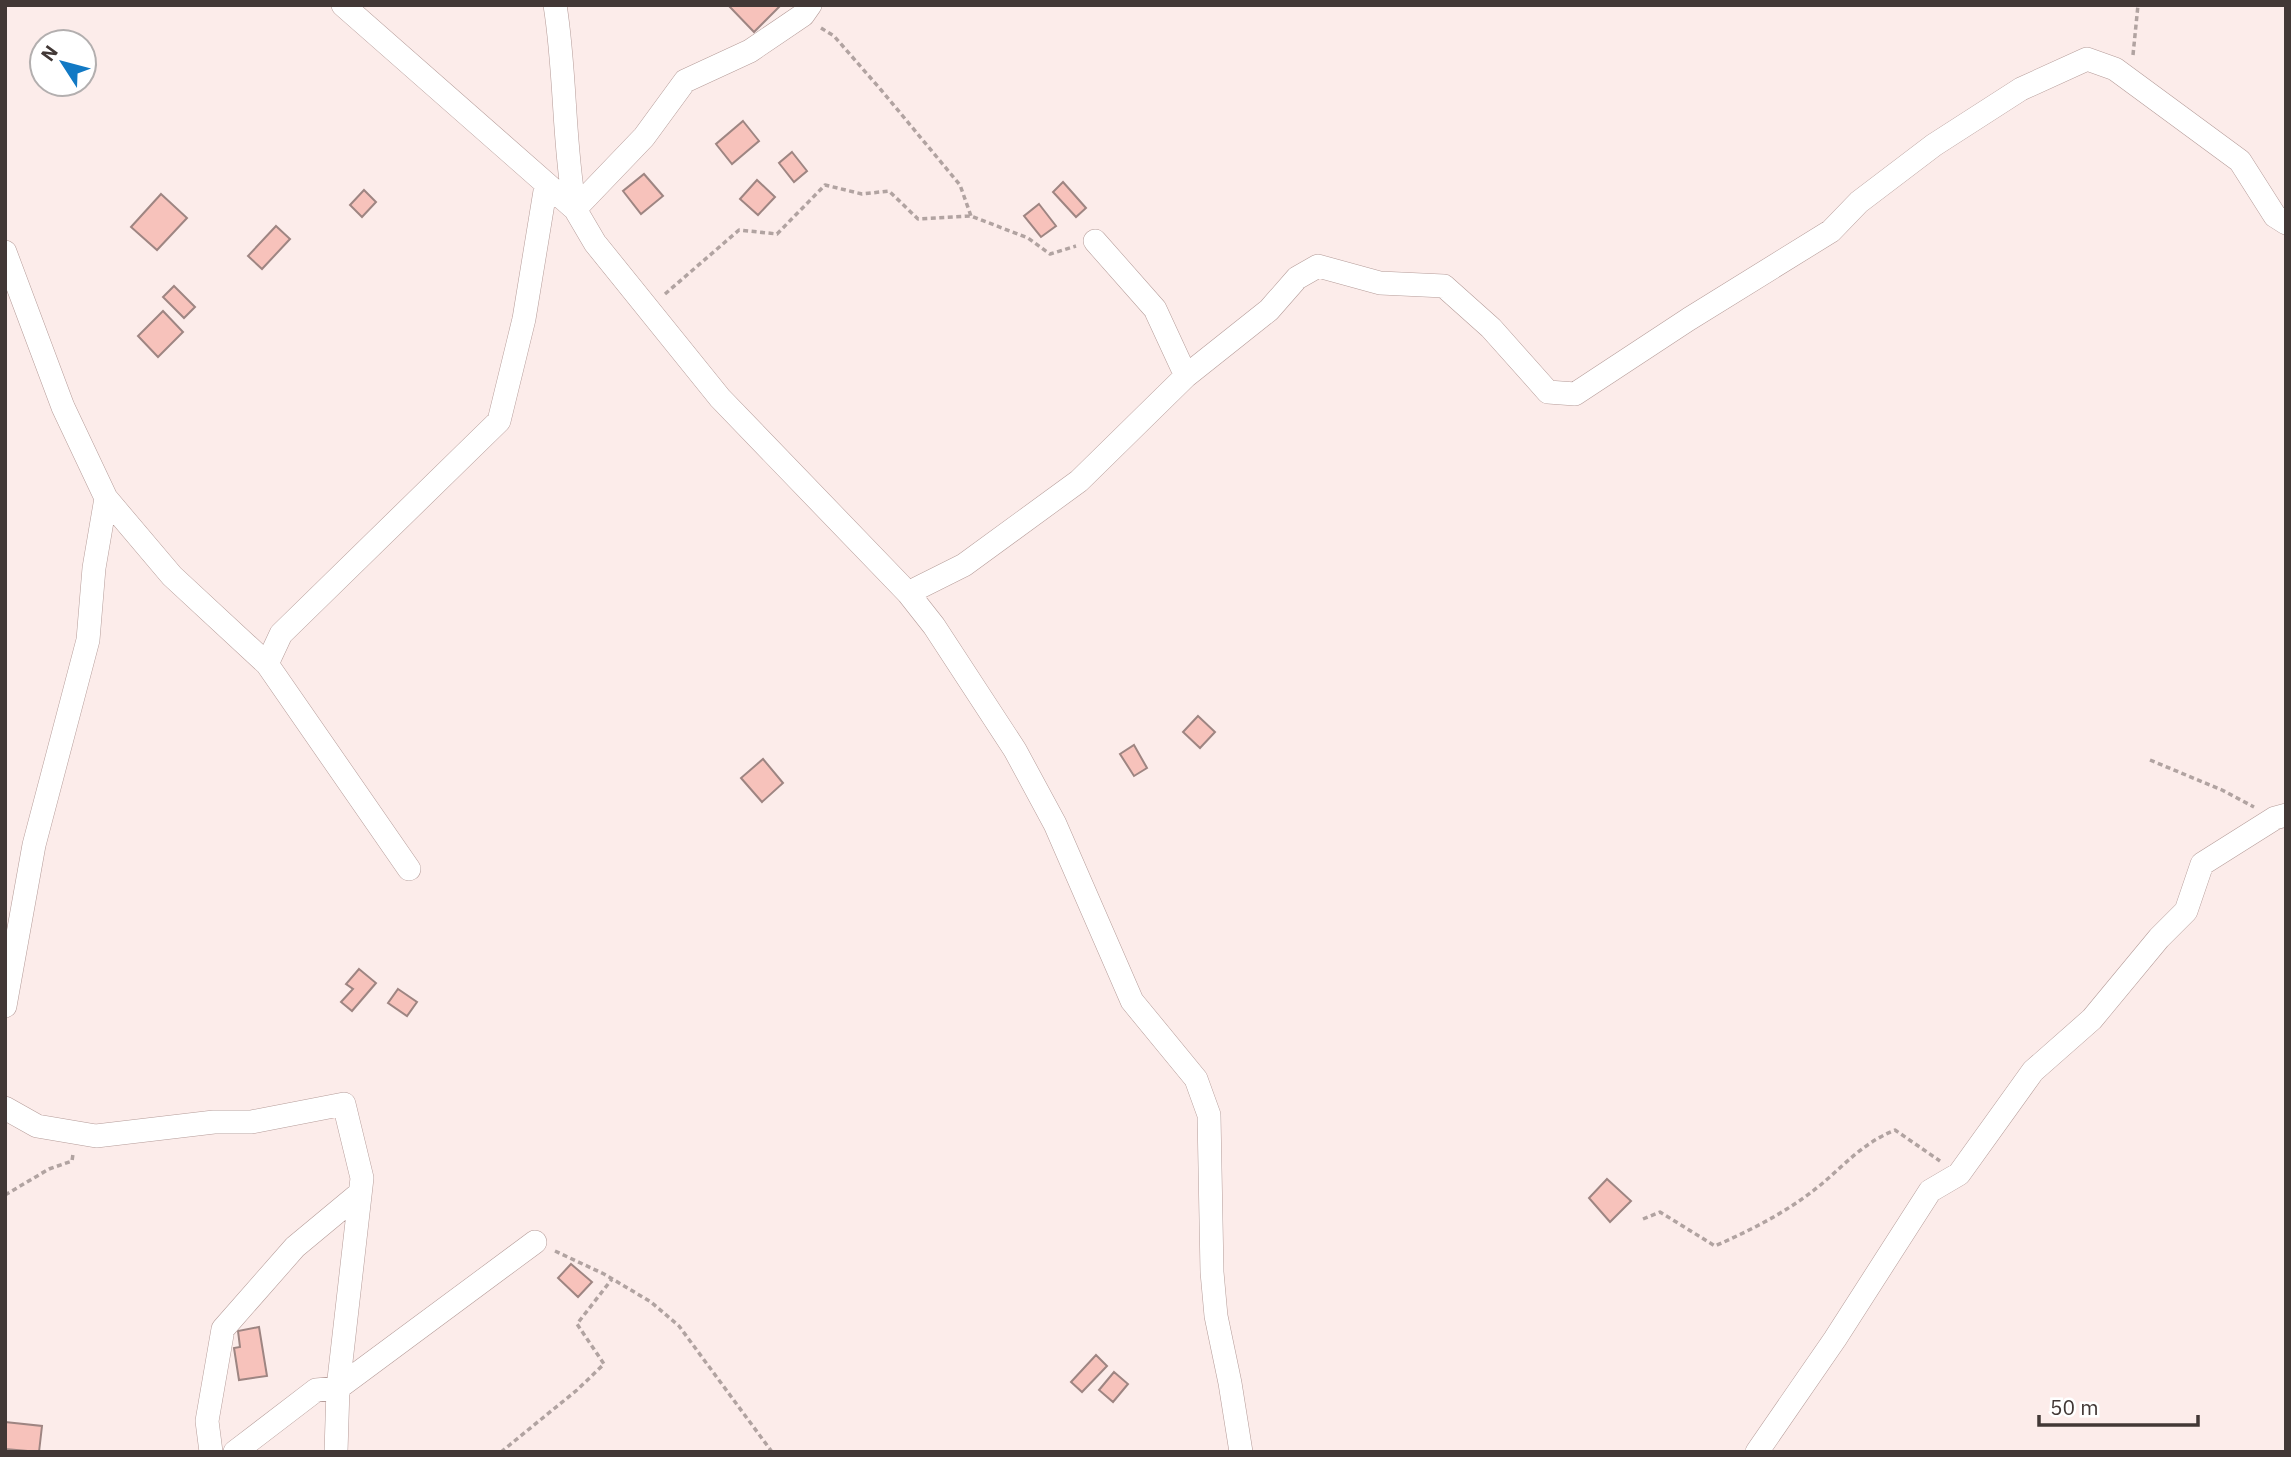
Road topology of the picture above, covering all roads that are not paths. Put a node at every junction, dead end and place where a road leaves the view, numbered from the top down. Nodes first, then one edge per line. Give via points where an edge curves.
1 (343, 5) edge
2 (555, 5) edge
3 (806, 10) edge
4 (546, 185) junction
5 (575, 209) junction
6 (2286, 223) edge
7 (1095, 240) road end
8 (5, 252) edge
9 (1186, 376) junction
10 (106, 498) junction
11 (908, 593) junction
12 (267, 664) junction
13 (2280, 817) edge
14 (409, 869) dead end
15 (5, 1006) edge
16 (5, 1108) edge
17 (360, 1193) junction
18 (535, 1242) road end
19 (338, 1388) junction
20 (211, 1452) edge
21 (235, 1452) edge
22 (336, 1452) edge
23 (1241, 1452) edge
24 (1756, 1452) edge

1 - 4 street
2 - 5 street via 567,166
3 - 5 street via 750,51 685,81 644,137
4 - 5 street
4 - 12 street via 524,319 499,421 282,634
5 - 11 street via 595,243 720,398
6 - 9 street via 2274,216 2240,161 2115,68 2087,59 2021,89 1934,145 1859,202 1831,232 1575,394 1548,392 1491,328 1444,286 1380,283 1318,266 1297,278 1269,310
7 - 9 street via 1155,309
8 - 10 street via 63,407
9 - 11 street via 1079,481 964,565
10 - 12 street via 172,576
10 - 15 street via 88,640 34,845
11 - 23 street via 1015,750 1055,824 1132,1001 1196,1079 1209,1115 1216,1316
12 - 14 street
13 - 24 street via 2202,864 2186,911 2092,1019 2032,1071 1959,1174 1930,1191
16 - 17 street via 37,1126 96,1136 251,1122 344,1104 362,1178
17 - 19 street
17 - 20 street via 295,1247 223,1329 207,1421
18 - 19 street
19 - 21 street via 316,1390
19 - 22 street

